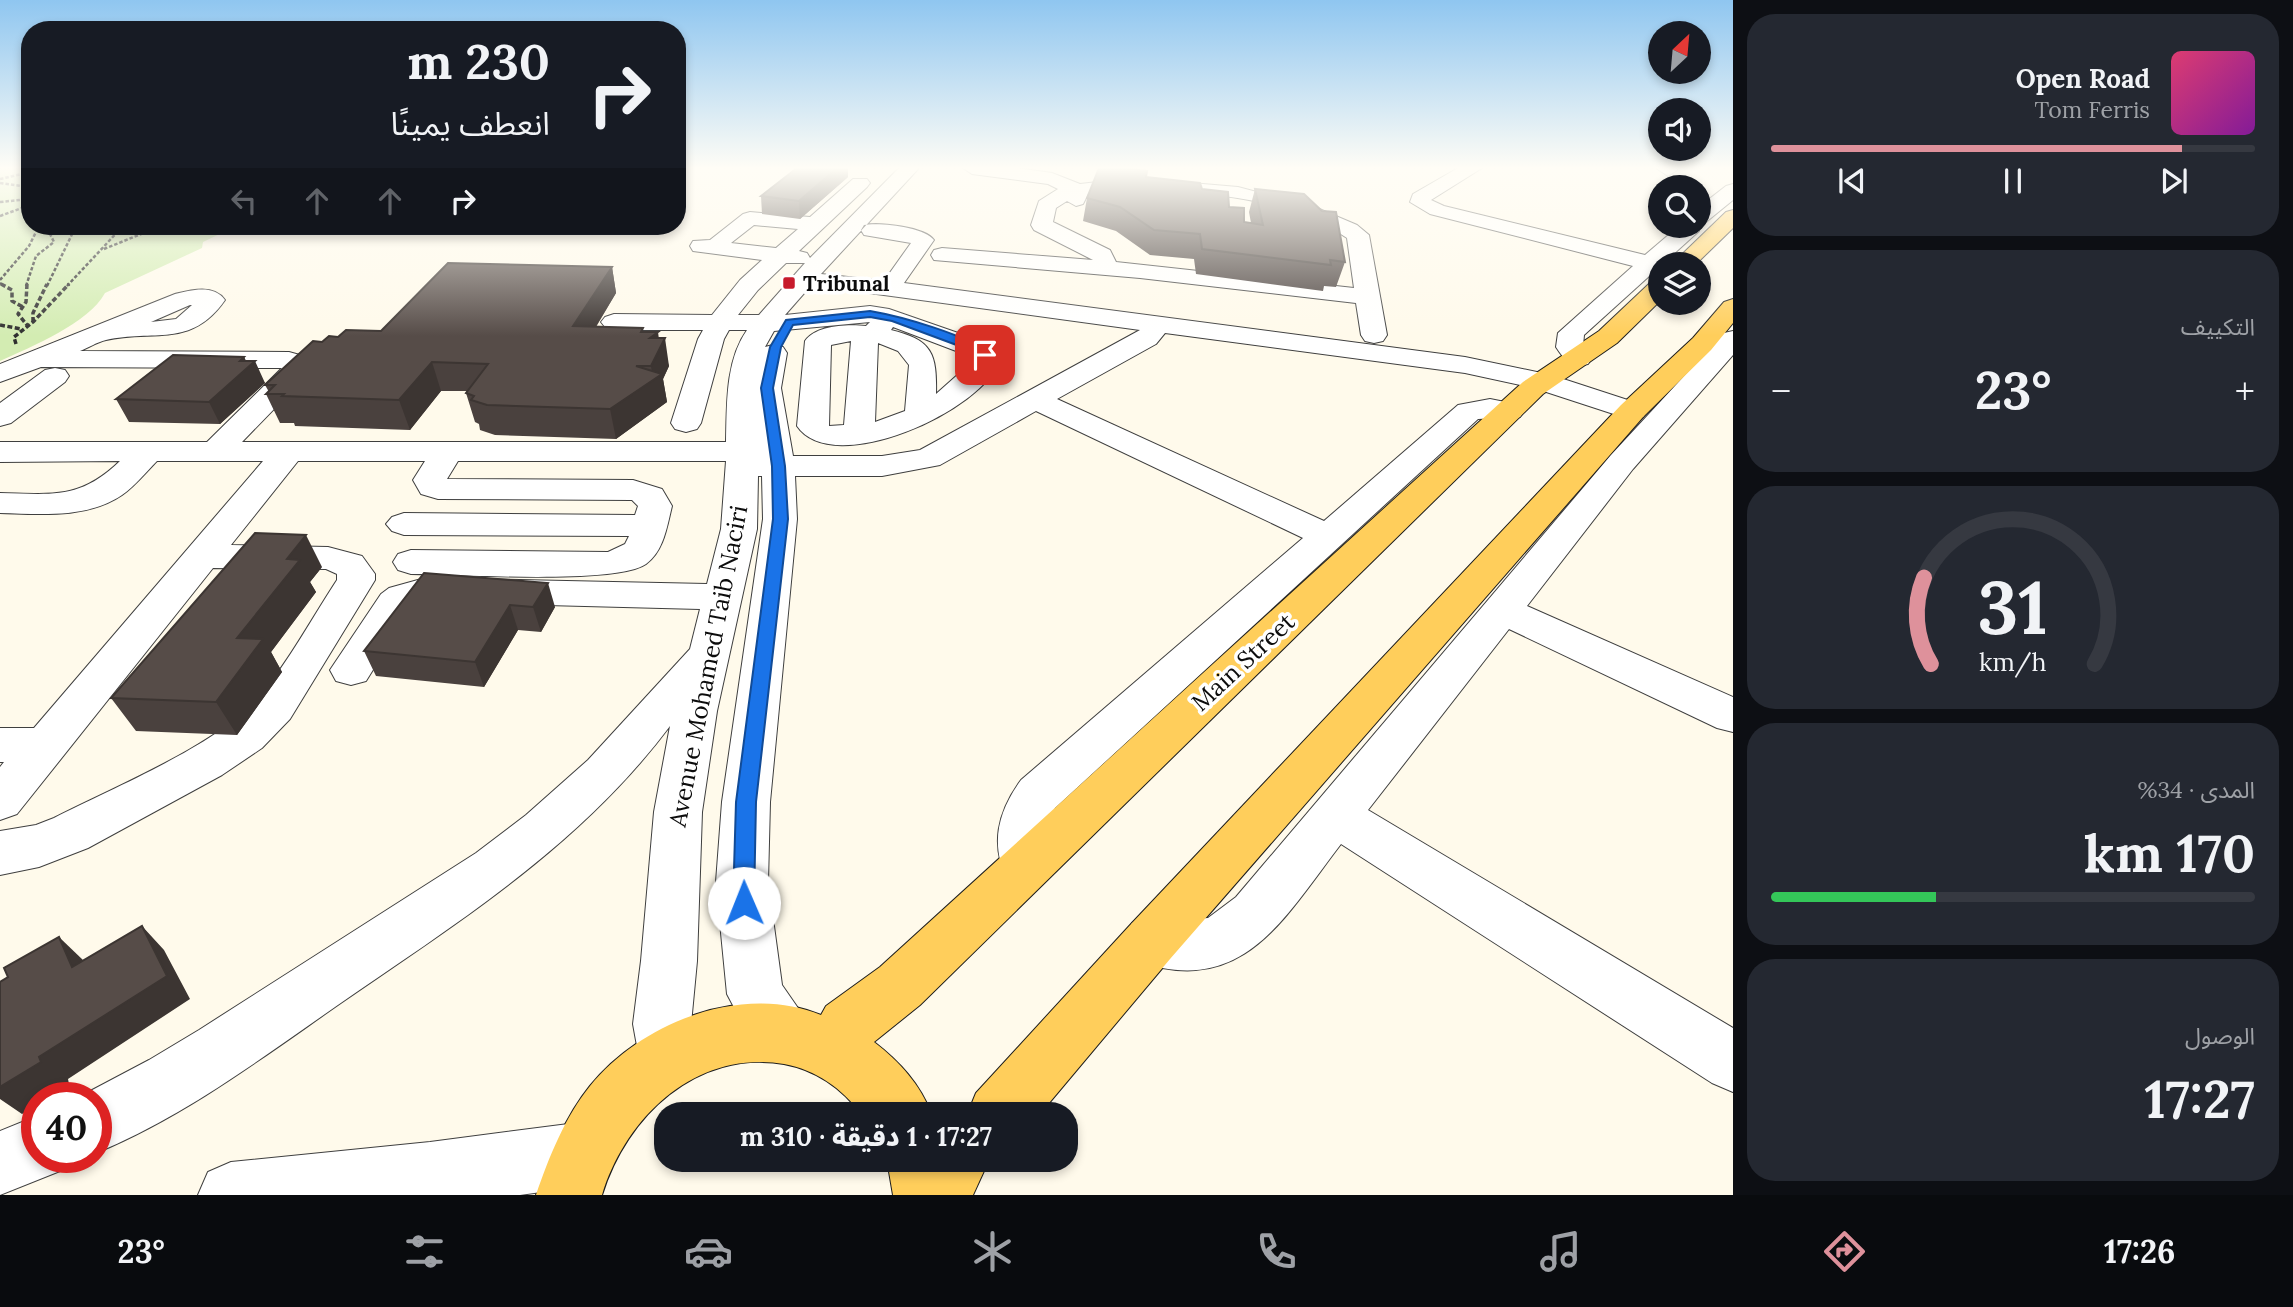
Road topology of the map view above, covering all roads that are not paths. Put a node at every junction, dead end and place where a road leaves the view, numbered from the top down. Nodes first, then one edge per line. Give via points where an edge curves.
1 (739, 224) edge
2 (805, 224) edge
3 (854, 224) edge
4 (878, 224) edge
5 (1043, 224) edge
6 (1075, 224) edge
7 (1332, 224) edge
8 (1484, 224) edge
9 (1725, 224) edge
10 (815, 225) joint
11 (872, 230) junction
12 (1084, 239) junction
13 (945, 250) junction
14 (1696, 252) edge
15 (782, 256) junction
16 (991, 260) junction
17 (828, 268) junction
18 (1110, 268) junction
19 (1648, 272) edge
20 (895, 279) junction
21 (972, 281) dead end
22 (1648, 283) edge
23 (1368, 297) junction
24 (1733, 307) edge
25 (724, 316) junction
26 (776, 319) junction
27 (614, 322) dead end
28 (1159, 324) junction
29 (880, 325) junction
30 (97, 333) dead end
31 (1374, 335) dead end
32 (1733, 339) edge
33 (43, 364) junction
34 (0, 374) edge
35 (1541, 381) junction
36 (1035, 400) junction
37 (1509, 411) junction
38 (1632, 411) junction
39 (0, 417) edge
40 (920, 417) junction
41 (686, 423) dead end
42 (859, 434) junction
43 (216, 451) junction
44 (0, 452) edge
45 (149, 452) junction
46 (289, 452) junction
47 (447, 452) junction
48 (760, 459) junction
49 (0, 487) edge
50 (111, 487) junction
51 (0, 503) edge
52 (404, 524) dead end
53 (649, 526) junction
54 (1328, 536) junction
55 (204, 556) junction
56 (411, 562) dead end
57 (724, 597) junction
58 (1501, 610) junction
59 (711, 653) junction
60 (351, 670) dead end
61 (1733, 716) edge
62 (0, 745) edge
63 (46, 745) junction
64 (0, 800) edge
65 (1335, 815) junction
66 (0, 853) edge
67 (1026, 866) junction
68 (1151, 941) junction
69 (806, 1040) junction
70 (669, 1057) junction
71 (1733, 1062) edge
72 (892, 1102) edge
73 (1009, 1102) edge
74 (112, 1114) edge
75 (21, 1154) edge
76 (0, 1163) edge
77 (921, 1172) edge
78 (950, 1172) edge
79 (576, 1174) edge
80 (231, 1195) edge
81 (926, 1195) edge
82 (937, 1195) edge

1 - 15 street via 711,243
2 - 10 street
3 - 17 street, Avenue Mohamed Taib Naciri
4 - 11 street, Avenue Mohamed Taib Naciri
5 - 12 street via 1045,229
6 - 12 street
7 - 23 street via 1358,235
8 - 19 street
9 - 14 main road
10 - 15 street
11 - 17 street, Avenue Mohamed Taib Naciri
11 - 20 street via 923,240
12 - 13 street via 987,253
12 - 16 street
12 - 18 street via 1120,255 1121,260
13 - 16 street
13 - 20 street via 926,273
15 - 17 street
15 - 25 street via 749,285
16 - 18 street
16 - 21 street
17 - 20 street via 852,266
17 - 26 street, Avenue Mohamed Taib Naciri
17 - 28 street
18 - 23 street
22 - 35 main road, Main Street via 1608,337
23 - 31 street
24 - 38 main road via 1702,344
25 - 26 street
25 - 27 street
25 - 41 street via 712,339
26 - 29 street via 864,314
26 - 48 street, Avenue Mohamed Taib Naciri
28 - 35 street via 1465,365
28 - 36 street via 1147,338
29 - 40 street via 921,357
29 - 40 street via 922,316 987,359 954,396
29 - 42 street via 863,343
29 - 42 street via 830,335 817,343 814,429 828,435
30 - 33 street
32 - 58 street via 1622,462
33 - 34 street
33 - 39 street
33 - 43 street via 297,363 298,368
35 - 37 main road, Main Street
35 - 38 street
36 - 48 street via 942,452 915,462 873,467
36 - 54 street
37 - 54 street via 1469,411
37 - 67 main road, Main Street
38 - 68 main road
40 - 42 street
43 - 45 street
43 - 46 street
44 - 45 street
45 - 50 street
46 - 47 street
46 - 55 street
47 - 48 street
47 - 53 street via 430,480 438,489 640,492 654,501
48 - 57 street, Avenue Mohamed Taib Naciri via 738,529
48 - 69 street, Avenue Mohamed Taib Naciri via 780,519 746,802 746,936 755,994
49 - 50 street
50 - 51 street via 65,503
52 - 53 street
53 - 56 street via 637,555 618,563
54 - 67 street via 1038,794 1020,834
55 - 63 street
55 - 66 street via 328,558 349,564 356,580 275,708 246,736 71,833 23,851
57 - 59 street, Avenue Mohamed Taib Naciri
57 - 60 street via 425,590 395,603
58 - 61 street
58 - 65 street
59 - 70 street, Avenue Mohamed Taib Naciri via 695,711 678,812 662,1024
59 - 74 street via 563,814 494,869 171,1083
62 - 63 street
63 - 64 street
65 - 68 street via 1255,914 1230,937 1196,946
65 - 71 street
67 - 69 main road, Main Street via 900,986 848,1027
68 - 73 main road
69 - 70 main road via 751,1031 723,1035
69 - 72 main road via 859,1065
70 - 79 main road via 621,1097
75 - 76 street
77 - 81 main road
78 - 82 main road
79 - 80 street via 430,1175

